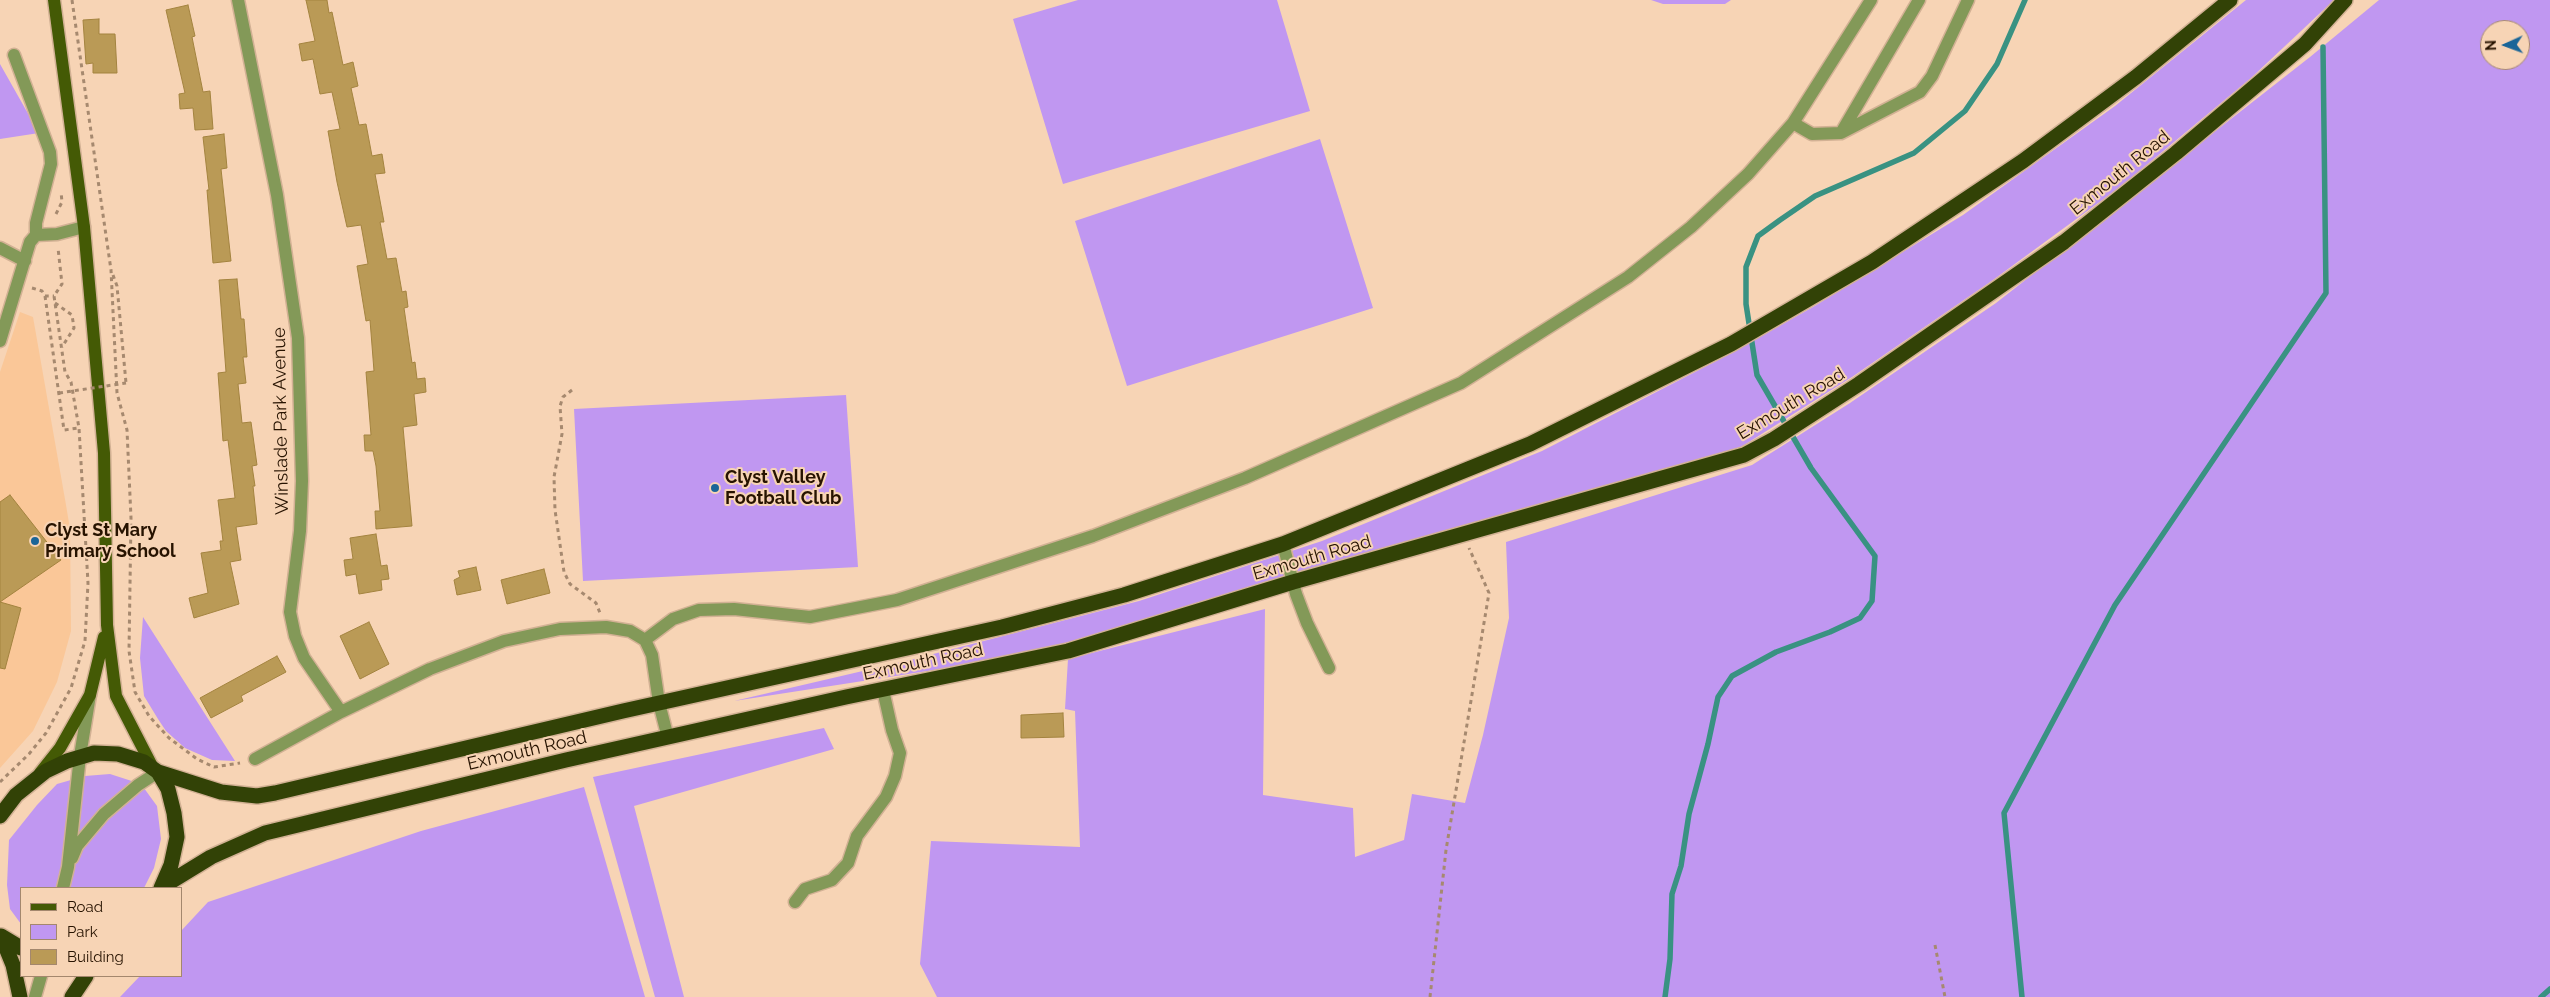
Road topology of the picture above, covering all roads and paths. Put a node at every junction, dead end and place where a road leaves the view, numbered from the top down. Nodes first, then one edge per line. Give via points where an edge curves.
1 (54, 0) edge
2 (72, 0) edge
3 (238, 0) edge
4 (1871, 0) edge
5 (1919, 0) edge
6 (1968, 0) edge
7 (2230, 0) edge
8 (2346, 0) edge
9 (14, 55) dead end
10 (1793, 123) junction
11 (1841, 133) junction
12 (60, 183) dead end
13 (84, 227) junction
14 (57, 234) junction
15 (36, 236) junction
16 (0, 248) edge
17 (25, 261) junction
18 (112, 270) junction
19 (17, 282) junction
20 (45, 296) junction
21 (54, 296) junction
22 (55, 302) junction
23 (0, 341) edge
24 (62, 347) junction
25 (572, 390) dead end
26 (59, 393) junction
27 (79, 428) junction
28 (1463, 534) junction
29 (1283, 544) junction
30 (1293, 582) junction
31 (107, 625) junction
32 (606, 627) junction
33 (646, 640) junction
34 (1329, 668) dead end
35 (883, 690) junction
36 (90, 695) junction
37 (660, 703) junction
38 (341, 712) junction
39 (668, 738) junction
40 (80, 756) junction
41 (255, 759) joint
42 (155, 769) junction
43 (35, 780) junction
44 (0, 782) edge
45 (0, 816) edge
46 (68, 867) junction
47 (63, 887) edge
48 (162, 887) edge
49 (164, 887) edge
50 (795, 902) dead end
51 (1, 936) edge
52 (1935, 944) dead end
53 (20, 947) edge
54 (41, 977) edge
55 (85, 977) edge
56 (20, 997) edge
57 (34, 997) edge
58 (72, 997) edge
59 (1430, 997) edge
60 (1945, 997) edge

1 - 13 main road
2 - 18 path
3 - 38 street, Winslade Park Avenue via 277,195 298,338 302,413 301,506 290,612 304,658
4 - 10 street
5 - 11 street
6 - 11 street via 1932,76 1920,92
7 - 29 highway, Exmouth Road via 2024,162 1872,262 1731,344 1530,444
8 - 28 highway, Exmouth Road via 2305,44 2064,242 1774,439 1744,455
9 - 15 street via 50,152 51,164 36,223
10 - 11 street via 1812,134
10 - 33 street via 1748,174 1691,227 1628,276 1452,386 1245,478 1093,536 897,600 810,617 699,610 673,619
12 - 14 path via 62,202 55,216
13 - 14 street
13 - 31 main road via 104,453
14 - 15 street
14 - 21 path via 62,284
15 - 17 street via 30,242
16 - 17 street
17 - 19 street
18 - 26 path, bridge via 117,286 126,383
18 - 41 path via 117,393 127,430 131,518 129,651 135,692 169,738 197,759 214,767
19 - 20 path
19 - 23 street
20 - 21 path
20 - 26 path
21 - 22 path
22 - 24 path
22 - 24 path via 72,315 74,328
24 - 27 path
25 - 32 path via 563,397 560,406 562,434 554,477 559,538 564,572 570,584 596,603
26 - 27 path via 64,430
27 - 44 path via 88,583 85,641 70,688 46,733
28 - 30 highway, Exmouth Road
28 - 59 path via 1489,593 1446,850
29 - 30 street
29 - 37 highway, Exmouth Road via 1124,595 1002,628
30 - 34 street via 1307,623
30 - 35 highway, Exmouth Road via 1068,651
31 - 36 main road
31 - 42 main road via 116,696
32 - 33 street via 630,631
32 - 38 street via 560,629 504,641 430,669
33 - 37 street via 652,655
35 - 39 highway, Exmouth Road
35 - 50 street via 900,753 895,776 886,797 857,836 848,863 832,880 805,889
36 - 40 street
36 - 43 main road via 60,748
37 - 39 street
37 - 42 highway, Exmouth Road via 257,796 221,792
38 - 41 street
39 - 49 highway, Exmouth Road via 265,833 212,857
40 - 42 highway, Exmouth Road via 118,754
40 - 43 highway, Exmouth Road via 46,771
40 - 46 street
42 - 46 street via 104,814 77,846
42 - 48 highway via 168,789 177,837
43 - 45 highway, Exmouth Road via 16,794
46 - 47 street
51 - 53 highway
51 - 56 highway via 13,964
52 - 60 path
54 - 57 street
55 - 58 highway

